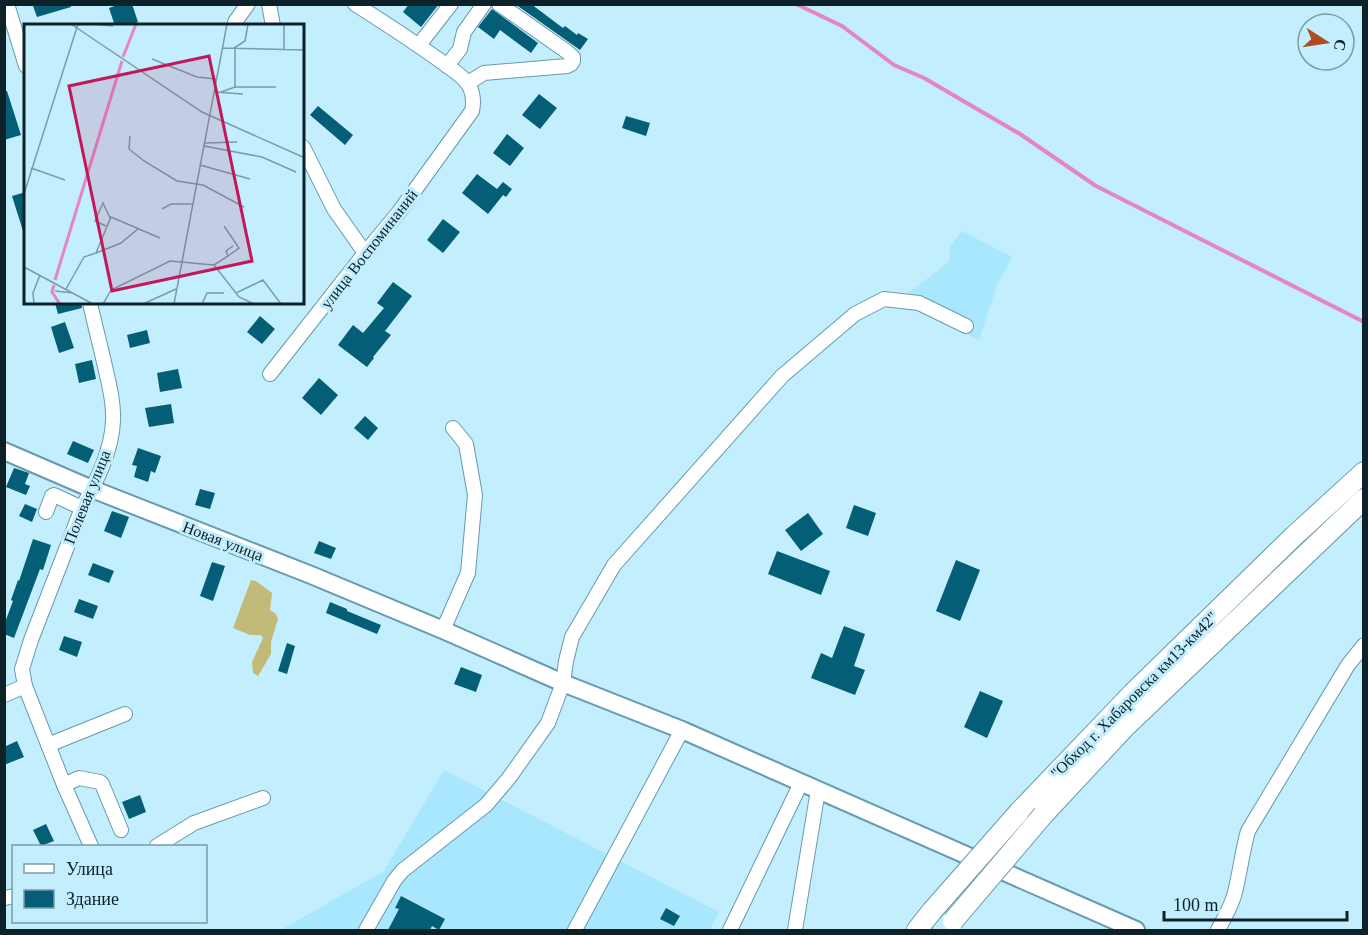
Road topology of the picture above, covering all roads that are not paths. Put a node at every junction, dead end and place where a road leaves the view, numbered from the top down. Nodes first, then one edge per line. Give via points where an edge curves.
1 (7, 4) edge
2 (248, 4) edge
3 (268, 4) edge
4 (355, 4) edge
5 (451, 4) edge
6 (484, 4) edge
7 (499, 4) edge
8 (235, 22) dead end
9 (273, 24) edge
10 (419, 45) junction
11 (24, 59) edge
12 (447, 66) junction
13 (468, 83) junction
14 (304, 149) edge
15 (365, 253) junction
16 (90, 304) edge
17 (966, 326) dead end
18 (270, 374) dead end
19 (453, 428) dead end
20 (4, 451) edge
21 (1364, 472) edge
22 (92, 489) junction
23 (1364, 499) edge
24 (82, 508) junction
25 (46, 512) dead end
26 (443, 630) junction
27 (1364, 645) edge
28 (563, 683) junction
29 (25, 686) junction
30 (4, 695) edge
31 (125, 714) dead end
32 (682, 730) junction
33 (48, 745) junction
34 (801, 783) junction
35 (64, 785) junction
36 (818, 790) junction
37 (263, 798) dead end
38 (121, 830) dead end
39 (91, 845) edge
40 (159, 845) edge
41 (950, 926) edge
42 (366, 930) edge
43 (575, 930) edge
44 (729, 930) edge
45 (795, 930) edge
46 (917, 930) edge
47 (1132, 930) edge
48 (1218, 930) edge

1 - 11 street
2 - 8 street
3 - 9 street
4 - 10 street
5 - 10 street
6 - 12 street
7 - 13 street via 566,51 573,61 567,66 484,73
10 - 12 street
12 - 13 street
13 - 15 street, улица Воспоминаний via 472,111
14 - 15 street via 334,209
15 - 18 street, улица Воспоминаний
16 - 22 street, Полевая улица via 113,407 109,443
17 - 28 street via 919,303 884,299 855,314 782,375 614,565 572,637
19 - 26 street via 466,444 475,495 468,573
20 - 22 main road, Новая улица
21 - 46 highway, "Обход г. Хабаровска км13-км42", bridge via 1133,693 1019,812
22 - 24 street, Полевая улица
22 - 26 main road, Новая улица
23 - 41 highway, "Обход г. Хабаровска км13-км42", bridge via 1125,727 1043,815
24 - 25 street via 54,495
24 - 29 street, Полевая улица via 25,657
26 - 28 main road, Новая улица
27 - 48 street via 1348,664 1248,831 1234,894
28 - 32 main road, Новая улица
28 - 42 street via 548,723 509,778 486,805 402,871
29 - 30 street
29 - 33 street
31 - 33 street
32 - 34 main road, Новая улица
32 - 43 street
33 - 35 street
34 - 36 main road, Новая улица
34 - 44 street
35 - 38 street via 79,778 100,782
35 - 39 street
36 - 45 street
36 - 47 main road, Новая улица
37 - 40 street via 194,823

